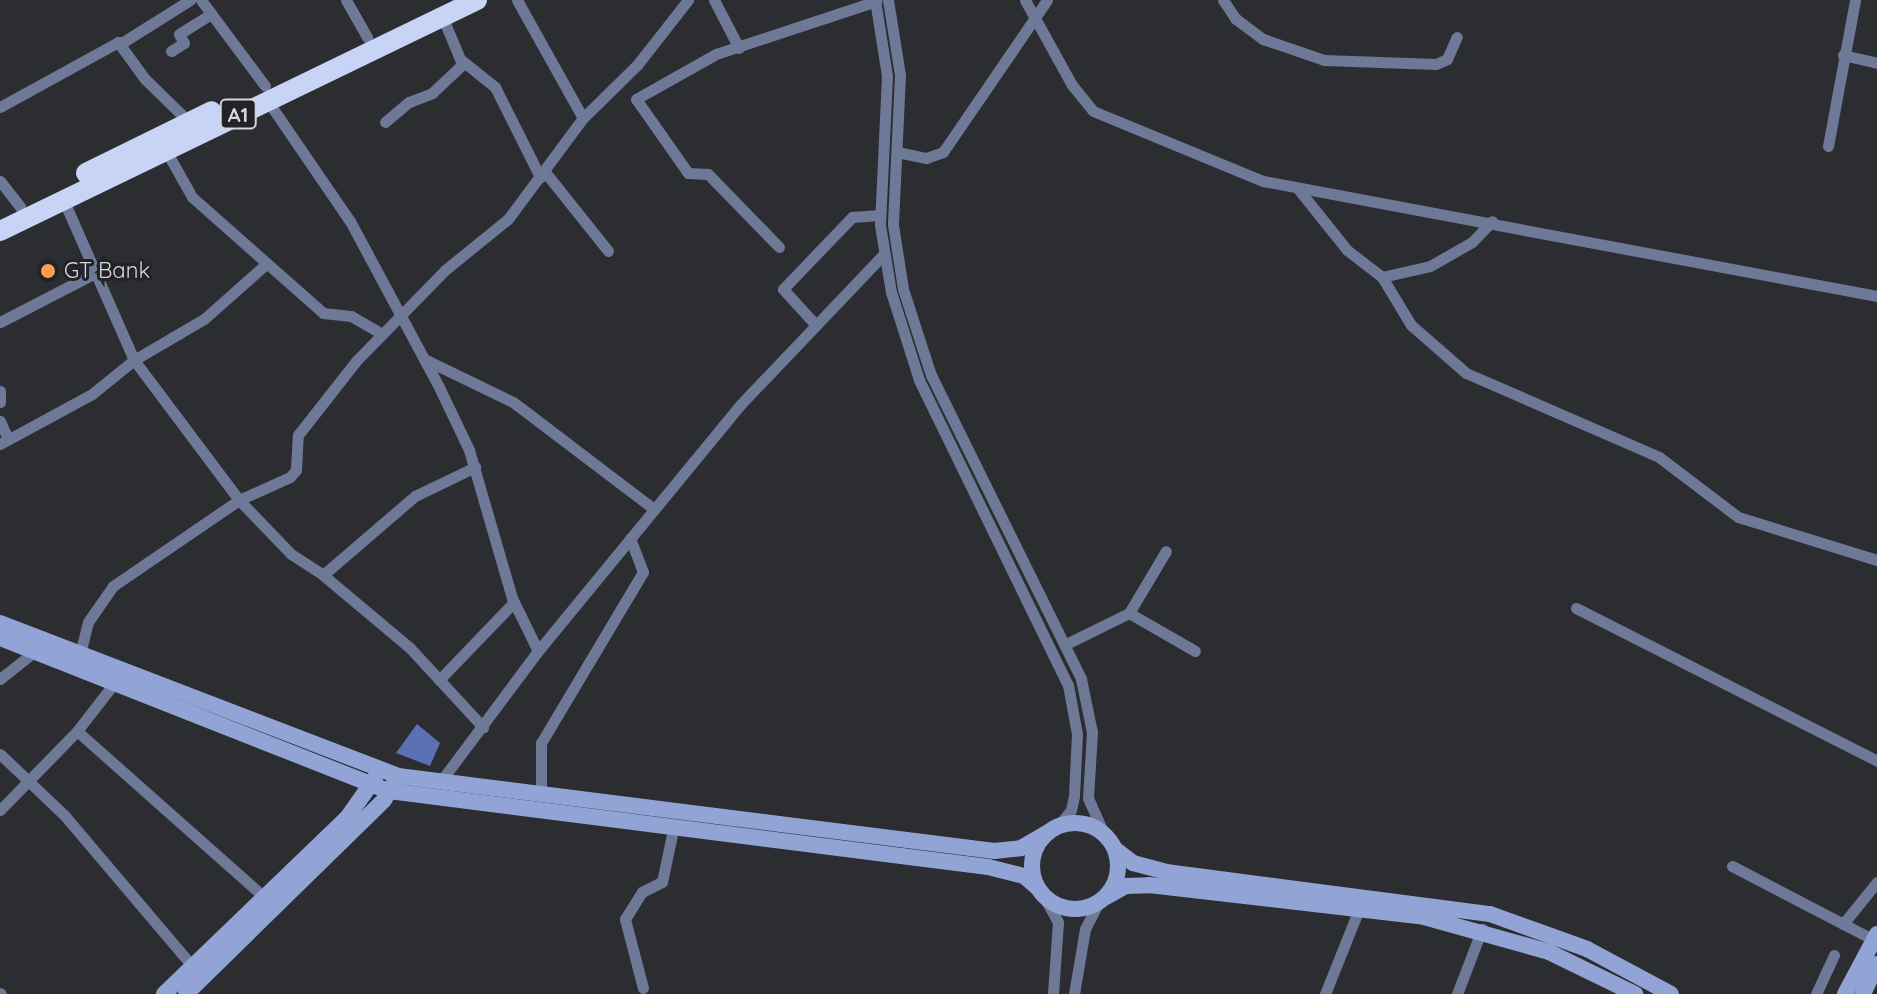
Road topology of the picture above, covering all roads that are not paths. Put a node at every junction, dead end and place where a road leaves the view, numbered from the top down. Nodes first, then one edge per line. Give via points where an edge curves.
1 (190, 0) edge
2 (201, 0) edge
3 (346, 0) edge
4 (477, 0) edge
5 (517, 0) edge
6 (688, 0) edge
7 (714, 0) edge
8 (876, 0) edge
9 (888, 0) edge
10 (1025, 0) edge
11 (1047, 0) edge
12 (1223, 0) edge
13 (1855, 0) edge
14 (442, 8) edge
15 (211, 14) junction
16 (1034, 24) junction
17 (367, 37) junction
18 (1457, 37) dead end
19 (120, 44) junction
20 (739, 48) junction
21 (171, 51) dead end
22 (1843, 55) junction
23 (464, 63) junction
24 (1877, 63) edge
25 (266, 93) junction
26 (0, 107) edge
27 (583, 118) junction
28 (189, 122) junction
29 (385, 122) dead end
30 (1828, 146) dead end
31 (165, 149) junction
32 (897, 152) junction
33 (543, 175) junction
34 (0, 181) edge
35 (1299, 189) junction
36 (63, 199) junction
37 (20, 207) junction
38 (880, 215) junction
39 (0, 218) edge
40 (1492, 221) junction
41 (0, 231) edge
42 (779, 247) dead end
43 (608, 251) dead end
44 (884, 254) junction
45 (266, 264) junction
46 (97, 272) junction
47 (1382, 277) junction
48 (1877, 296) edge
49 (401, 315) junction
50 (0, 322) edge
51 (814, 323) junction
52 (382, 334) junction
53 (424, 358) junction
54 (134, 360) junction
55 (0, 391) edge
56 (0, 402) edge
57 (0, 421) edge
58 (3, 440) edge
59 (475, 467) junction
60 (239, 500) junction
61 (654, 509) junction
62 (630, 538) junction
63 (1166, 551) dead end
64 (1877, 560) edge
65 (323, 575) junction
66 (514, 602) junction
67 (1576, 608) dead end
68 (1129, 613) junction
69 (0, 623) edge
70 (0, 638) edge
71 (1066, 644) junction
72 (538, 651) junction
73 (1195, 651) dead end
74 (34, 652) junction
75 (80, 654) junction
76 (0, 679) edge
77 (439, 680) junction
78 (115, 682) junction
79 (483, 727) junction
80 (77, 731) junction
81 (0, 754) edge
82 (1877, 761) edge
83 (398, 776) junction
84 (375, 778) junction
85 (441, 781) junction
86 (29, 783) junction
87 (389, 791) junction
88 (541, 794) junction
89 (0, 810) edge
90 (674, 825) junction
91 (1053, 829) junction
92 (1104, 834) junction
93 (1115, 849) junction
94 (1732, 866) dead end
95 (1877, 882) edge
96 (1041, 891) junction
97 (266, 899) junction
98 (1102, 900) junction
99 (1359, 909) junction
100 (1843, 924) junction
101 (1482, 929) junction
102 (1875, 937) edge
103 (1834, 955) dead end
104 (1877, 964) edge
105 (193, 967) junction
106 (643, 988) dead end
107 (164, 994) edge
108 (186, 994) edge
109 (1053, 994) edge
110 (1074, 994) edge
111 (1325, 994) edge
112 (1457, 994) edge
113 (1635, 994) edge
114 (1671, 994) edge
115 (1816, 994) edge
116 (1845, 994) edge
117 (1863, 994) edge

1 - 19 street
2 - 15 street
3 - 17 street
4 - 14 highway, A1
5 - 27 street
6 - 27 street via 637,65
7 - 20 street
8 - 20 street
8 - 38 street via 888,85
9 - 32 street via 900,75
10 - 16 street
11 - 16 street
12 - 18 street via 1236,19 1263,39 1324,60 1436,64 1447,59
13 - 22 street
14 - 17 highway, A1
14 - 23 street
14 - 25 highway, A1
15 - 21 street via 179,34 184,43
15 - 25 street
16 - 32 street via 943,152 926,158
16 - 35 street via 1093,111 1263,181
17 - 25 highway, A1
19 - 26 street
19 - 28 street via 136,69
20 - 42 street via 668,77 635,104 688,173 708,174
22 - 24 street
22 - 30 street
23 - 29 street via 432,93 409,102
23 - 33 street via 495,87
25 - 28 highway, A1
25 - 31 highway, A1
25 - 49 street via 327,182
27 - 33 street
28 - 37 highway, A1
31 - 36 highway, A1
31 - 45 street via 192,197
32 - 71 street via 894,236 920,348
33 - 43 street
33 - 49 street via 508,219
34 - 37 street
35 - 40 street
35 - 47 street via 1347,250
36 - 41 highway, A1
36 - 46 street
37 - 39 highway, A1
38 - 44 street
38 - 51 street via 852,217 783,289
40 - 47 street via 1472,242 1430,266
40 - 48 street
44 - 51 street
44 - 91 street via 899,323 919,380 1068,685 1077,734 1074,796 1071,810
45 - 52 street via 323,313 351,316
45 - 54 street via 204,319
46 - 50 street
46 - 54 street
47 - 64 street via 1411,325 1466,373 1659,457 1738,517
49 - 52 street
49 - 53 street
51 - 61 street
52 - 60 street via 298,435 296,470 290,477
53 - 59 street
53 - 61 street via 513,402
54 - 58 street via 92,394
54 - 60 street
55 - 56 street
57 - 58 street
59 - 65 street via 415,496
59 - 66 street
60 - 65 street via 291,554
60 - 75 street via 113,586 88,622
61 - 62 street
62 - 72 street
62 - 88 street via 643,572 541,743
63 - 68 street
65 - 77 street
66 - 72 street
66 - 77 street
67 - 82 street
68 - 71 street
68 - 73 street
69 - 75 main road
70 - 74 main road
71 - 92 street via 1089,704 1088,798
72 - 79 street
74 - 76 street
74 - 78 main road
75 - 84 main road
77 - 79 street
78 - 80 street
78 - 84 main road
79 - 85 street
80 - 86 street
80 - 97 street via 116,760
81 - 86 street
83 - 84 main road
83 - 85 main road
83 - 87 main road
84 - 87 main road
84 - 97 main road via 347,818
85 - 88 main road
86 - 89 street
86 - 105 street via 65,816
87 - 90 main road
87 - 108 main road
88 - 91 main road via 994,851 1021,848
90 - 96 main road via 988,867 1024,876
90 - 106 street via 662,882 642,892 625,919
91 - 92 main road via 1081,823
91 - 96 main road via 1035,852
92 - 93 main road
93 - 98 main road via 1118,874
93 - 114 main road via 1133,863 1166,872 1490,914 1587,949
94 - 100 street
95 - 100 street
96 - 98 main road via 1069,909
96 - 109 street via 1059,933
97 - 105 main road
98 - 99 main road via 1126,886 1149,885
98 - 110 street via 1085,929
99 - 101 main road
99 - 111 street
100 - 102 street
101 - 112 street
101 - 113 main road via 1549,952
102 - 116 main road
103 - 115 street
104 - 117 main road
105 - 107 main road

